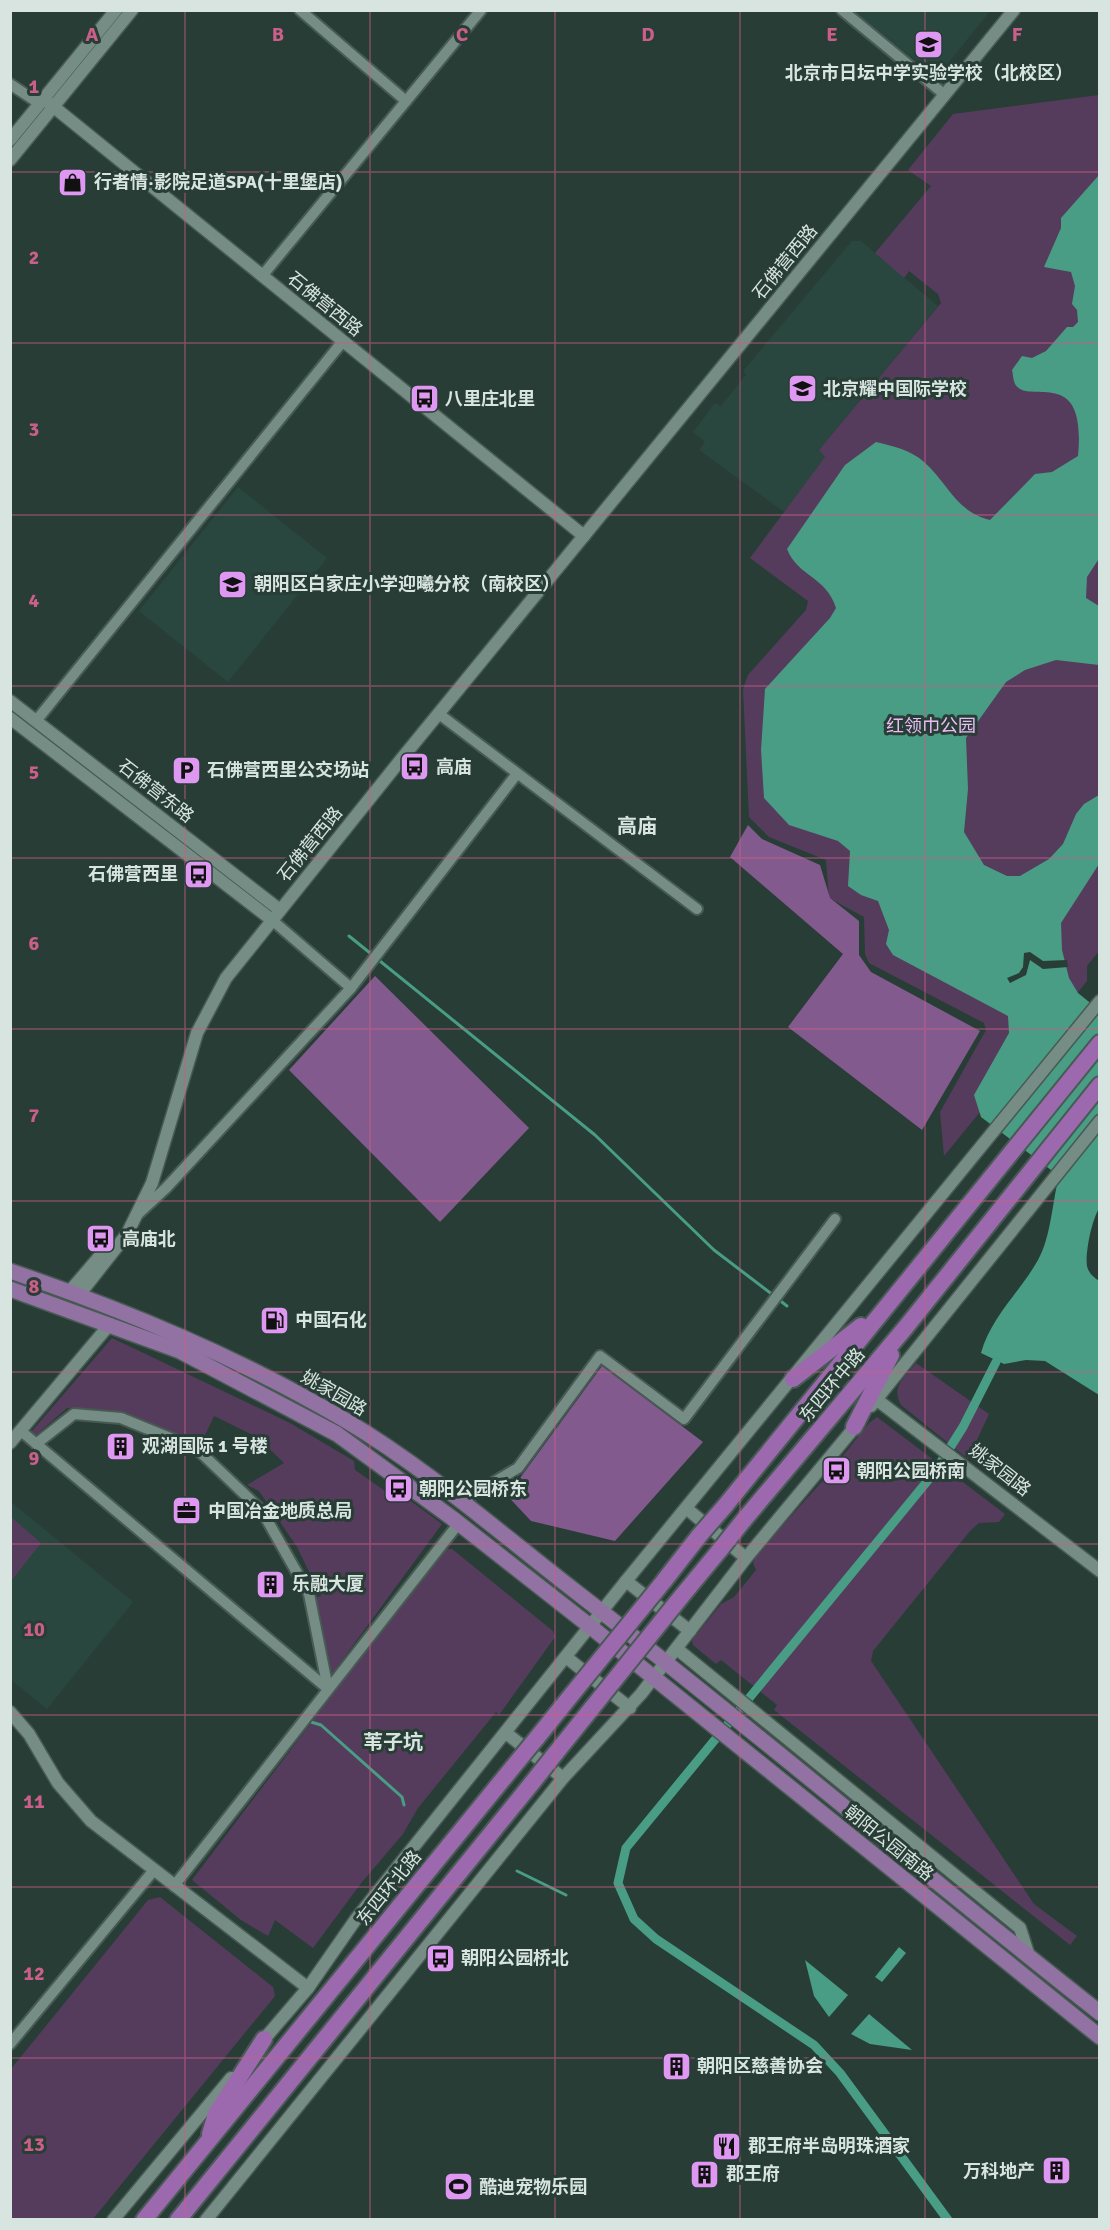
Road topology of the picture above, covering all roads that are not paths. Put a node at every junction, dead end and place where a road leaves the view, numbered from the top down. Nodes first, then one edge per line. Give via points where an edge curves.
1 (116, 10) edge
2 (132, 10) edge
3 (300, 10) edge
4 (481, 10) edge
5 (842, 10) edge
6 (1014, 10) edge
7 (10, 84) edge
8 (945, 95) junction
9 (406, 101) junction
10 (46, 103) junction
11 (10, 140) edge
12 (10, 160) edge
13 (262, 276) junction
14 (343, 341) junction
15 (584, 536) junction
16 (10, 701) edge
17 (439, 714) junction
18 (10, 718) edge
19 (36, 721) junction
20 (516, 775) junction
21 (697, 909) dead end
22 (276, 915) junction
23 (351, 988) junction
24 (1100, 1001) edge
25 (1100, 1043) edge
26 (1100, 1085) edge
27 (1100, 1121) edge
28 (137, 1215) junction
29 (835, 1219) dead end
30 (10, 1271) edge
31 (10, 1289) edge
32 (74, 1293) junction
33 (883, 1309) junction
34 (110, 1324) junction
35 (906, 1327) junction
36 (793, 1379) junction
37 (876, 1399) junction
38 (854, 1427) junction
39 (21, 1431) junction
40 (10, 1443) edge
41 (36, 1444) junction
42 (460, 1502) junction
43 (686, 1508) junction
44 (459, 1523) junction
45 (746, 1558) junction
46 (1100, 1571) edge
47 (626, 1581) junction
48 (664, 1581) joint
49 (603, 1612) junction
50 (591, 1627) junction
51 (690, 1631) junction
52 (677, 1649) junction
53 (566, 1657) junction
54 (667, 1663) junction
55 (654, 1678) junction
56 (328, 1689) junction
57 (630, 1708) junction
58 (10, 1712) edge
59 (506, 1733) junction
60 (563, 1778) junction
61 (154, 1870) junction
62 (174, 1886) junction
63 (1029, 1956) junction
64 (308, 1988) junction
65 (1098, 2008) edge
66 (1100, 2037) edge
67 (264, 2039) junction
68 (10, 2044) edge
69 (207, 2143) junction
70 (149, 2214) edge
71 (113, 2220) edge
72 (139, 2220) edge
73 (178, 2220) edge
74 (206, 2220) edge

1 - 10 street
2 - 10 street
3 - 9 street
4 - 9 street
5 - 8 street
6 - 8 street, 石佛营西路
7 - 10 street
8 - 15 street, 石佛营西路
9 - 13 street
10 - 11 street
10 - 12 street
10 - 13 street, 石佛营西路
13 - 14 street, 石佛营西路
14 - 15 street, 石佛营西路
14 - 19 street
15 - 17 street, 石佛营西路
16 - 19 street, 石佛营东路
17 - 20 street
17 - 22 street, 石佛营西路
18 - 22 street, 石佛营东路
19 - 22 street, 石佛营东路
20 - 21 street
20 - 23 street
22 - 23 street
22 - 28 street, 石佛营西路 via 226,978 197,1033 152,1183
23 - 28 street
24 - 36 street, 东四环中路
25 - 33 highway, 东四环中路
26 - 35 highway, 东四环中路
27 - 37 street
28 - 32 street, 石佛营西路 via 127,1234
29 - 42 street via 684,1419 600,1356 518,1468
30 - 32 main road, 姚家园路
31 - 34 main road, 姚家园路
32 - 42 main road, 姚家园路 via 207,1346 285,1387 389,1448
33 - 36 highway
33 - 48 highway, 东四环中路, bridge
34 - 39 street
34 - 44 main road, 姚家园路 via 180,1351 337,1434
35 - 38 highway
35 - 73 highway, 东四环中路, bridge via 681,1597
36 - 43 street, 东四环中路
37 - 38 street
37 - 46 street, 姚家园路
38 - 45 street
39 - 40 street
39 - 41 street
41 - 56 street
41 - 56 street via 74,1414 121,1418 197,1449 262,1511 309,1594
42 - 49 main road, 姚家园路
43 - 45 street
43 - 47 street, 东四环中路
44 - 50 main road, 姚家园路
44 - 56 street
45 - 51 street
47 - 49 street, 东四环中路
47 - 51 street
48 - 69 highway, 东四环北路, bridge
49 - 50 street, 东四环中路
49 - 54 main road, 姚家园路
50 - 53 street, 东四环北路
50 - 55 main road, 姚家园路
51 - 52 street
52 - 54 street
52 - 63 street, 朝阳公园南路 via 1020,1929
53 - 57 street
53 - 59 street, 东四环北路
54 - 55 street
54 - 63 main road, 朝阳公园南路
55 - 57 street
55 - 66 main road, 朝阳公园南路
56 - 62 street
57 - 60 street
58 - 61 street via 29,1734 73,1803
59 - 60 street
59 - 64 street, 东四环北路 via 356,1919
60 - 74 street
61 - 62 street
61 - 68 street
62 - 64 street
63 - 65 main road, 朝阳公园南路
64 - 67 street, 东四环北路
67 - 69 highway via 216,2114
67 - 71 street, 东四环北路
69 - 70 highway, 东四环北路
70 - 72 highway, 东四环北路

